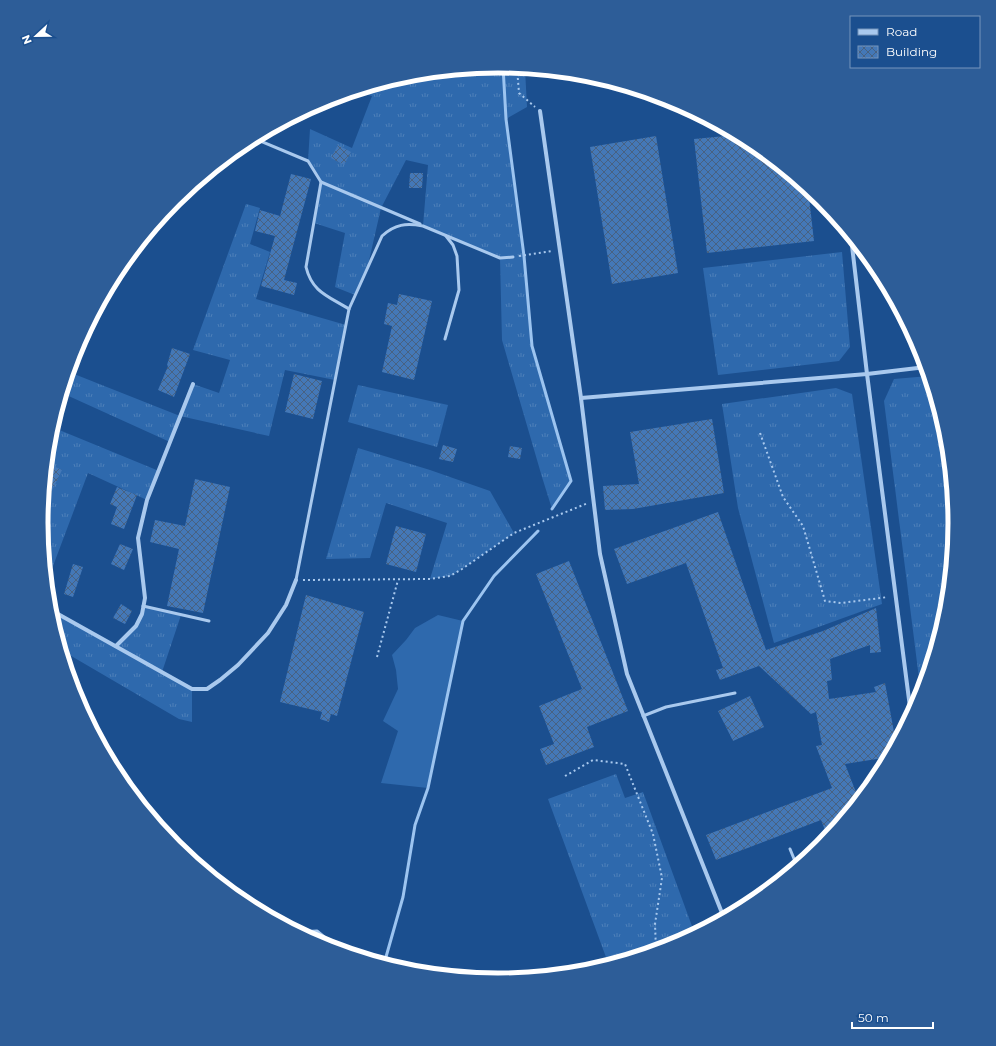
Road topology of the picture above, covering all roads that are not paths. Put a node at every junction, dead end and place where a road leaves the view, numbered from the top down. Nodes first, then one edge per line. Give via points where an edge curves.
1 (540, 111) road end
2 (260, 141) edge
3 (321, 182) junction
4 (423, 226) junction
5 (445, 235) junction
6 (852, 245) edge
7 (513, 256) road end
8 (349, 309) junction
9 (445, 339) dead end
10 (920, 368) edge
11 (867, 374) junction
12 (193, 384) dead end
13 (581, 398) junction
14 (296, 580) joint
15 (143, 606) junction
16 (58, 614) edge
17 (209, 621) dead end
18 (116, 646) junction
19 (735, 693) dead end
20 (910, 705) edge
21 (643, 716) junction
22 (790, 849) dead end
23 (795, 861) edge
24 (722, 913) edge
25 (309, 931) edge
26 (327, 939) edge

1 - 13 street
2 - 3 lane via 308,161
3 - 4 lane
3 - 8 lane via 306,267 317,290
4 - 5 lane
4 - 8 lane via 400,225 382,236
5 - 7 lane via 500,258
5 - 9 lane via 457,256 459,290
6 - 11 street
8 - 14 lane
10 - 11 street
11 - 13 street
11 - 20 street
12 - 15 street via 147,500 138,538 145,598
13 - 21 street via 600,554 627,674
14 - 18 street via 286,605 268,633 238,664 207,689 192,689
15 - 17 lane
15 - 18 street via 136,626
16 - 18 street
19 - 21 lane via 666,707
21 - 24 street
22 - 23 lane
25 - 26 lane via 317,931

